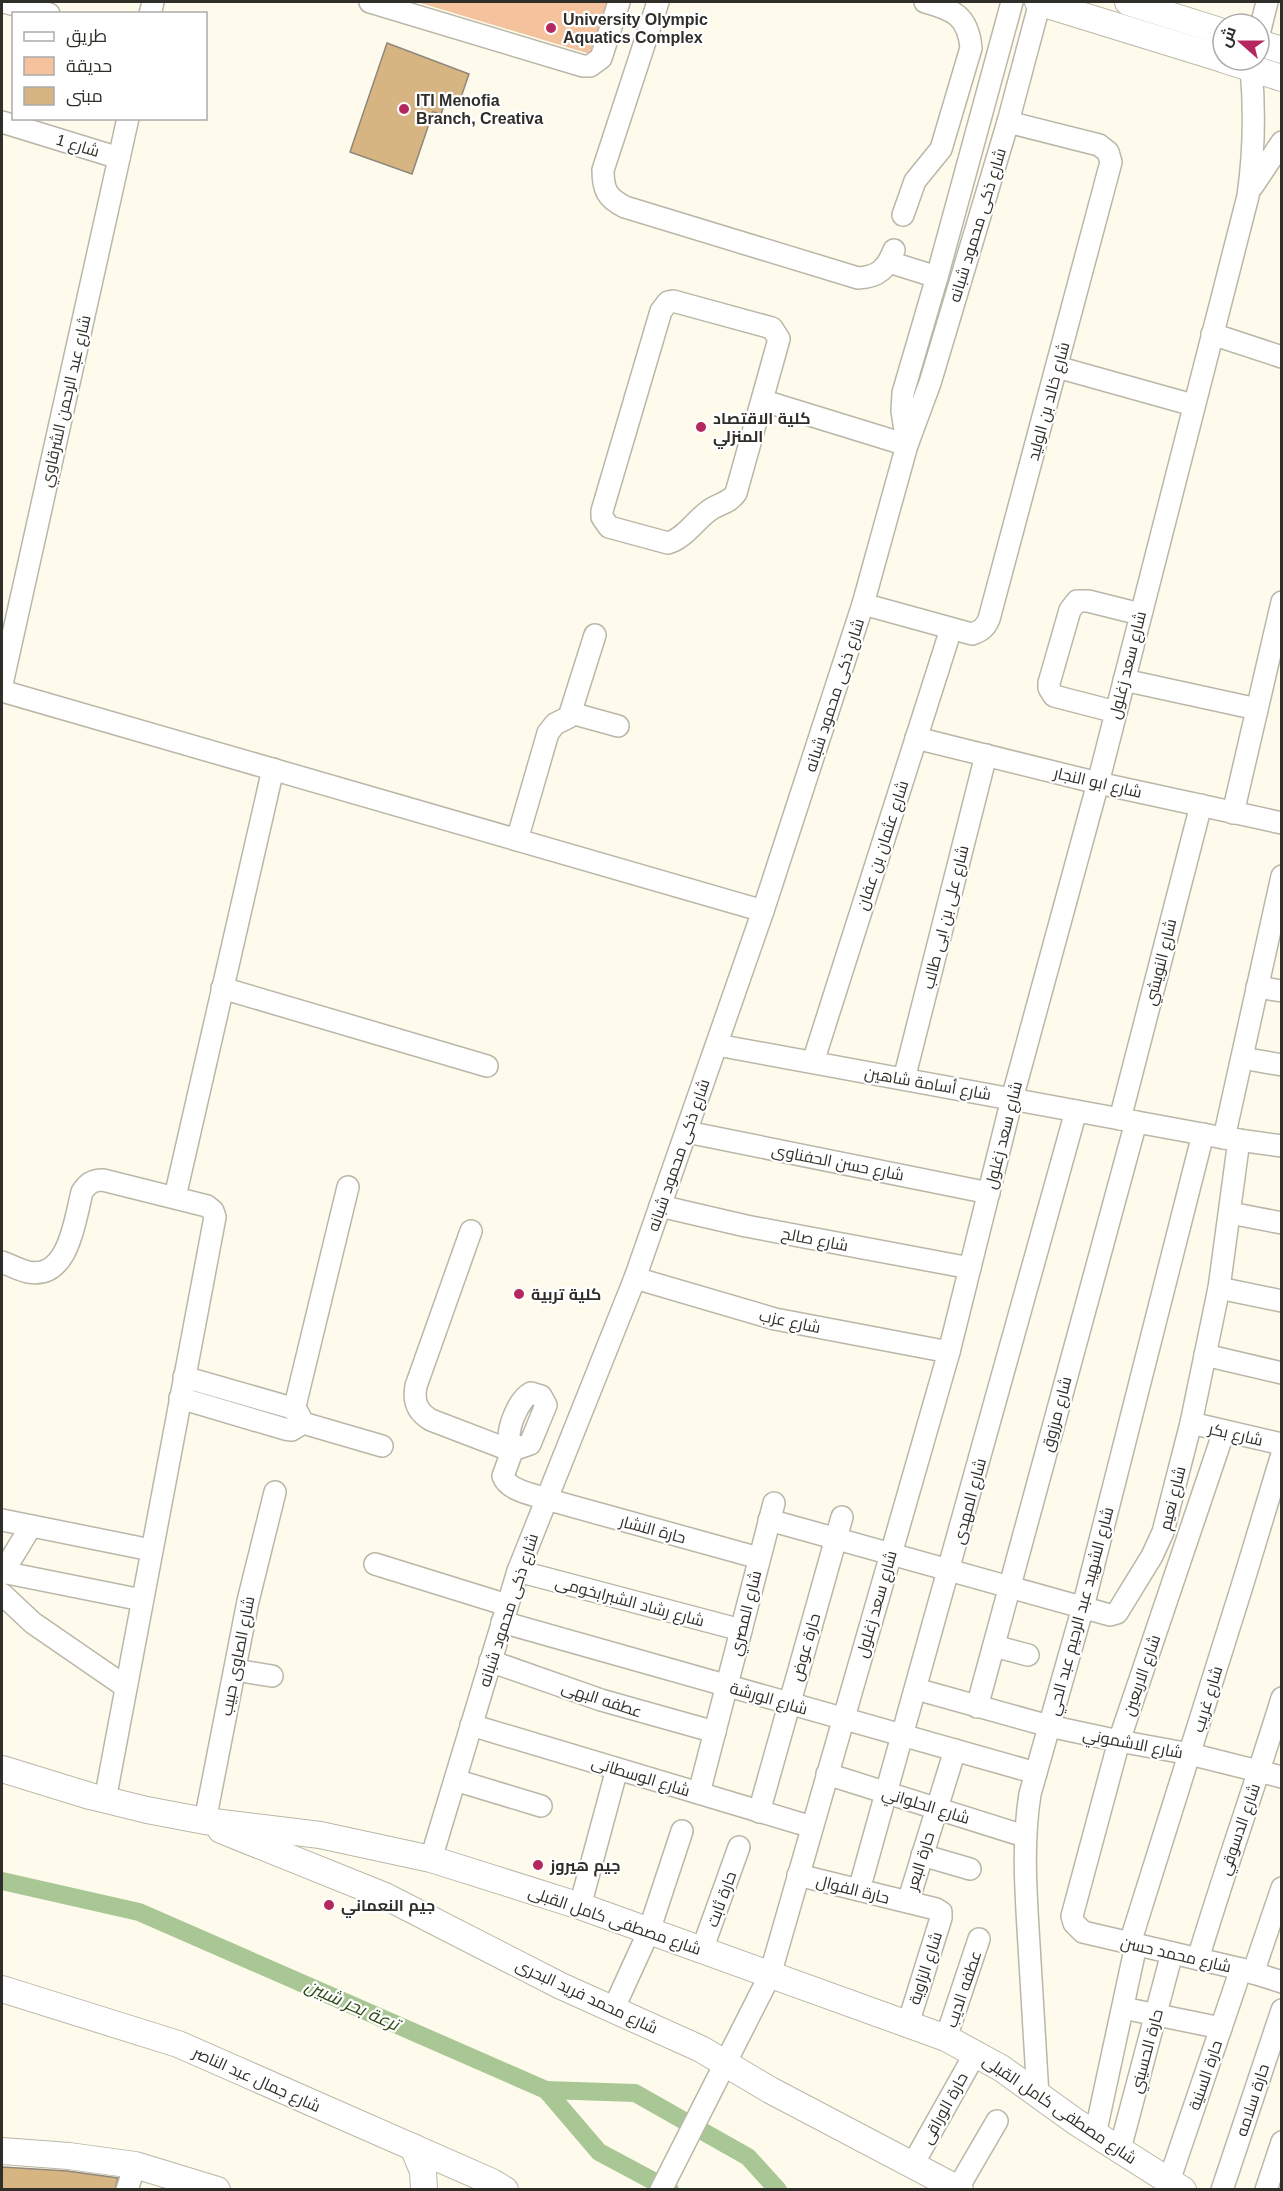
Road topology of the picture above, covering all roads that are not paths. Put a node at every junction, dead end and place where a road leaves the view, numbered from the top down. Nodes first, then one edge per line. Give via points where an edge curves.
1 (4, 2) edge
2 (370, 2) edge
3 (619, 2) edge
4 (657, 2) edge
5 (925, 2) edge
6 (1012, 2) edge
7 (1039, 2) edge
8 (1128, 2) edge
9 (1164, 7) edge
10 (42, 12) edge
11 (1211, 27) edge
12 (1211, 56) edge
13 (1251, 72) edge
14 (1263, 72) edge
15 (1281, 78) edge
16 (128, 120) edge
17 (2, 122) edge
18 (1008, 122) junction
19 (1281, 142) edge
20 (119, 158) junction
21 (1248, 196) junction
22 (903, 215) dead end
23 (937, 277) junction
24 (1212, 334) junction
25 (1281, 357) edge
26 (1057, 367) junction
27 (764, 401) junction
28 (1193, 405) junction
29 (907, 445) junction
30 (1281, 602) edge
31 (863, 604) junction
32 (1140, 614) junction
33 (951, 629) junction
34 (595, 635) dead end
35 (1124, 680) junction
36 (2, 684) edge
37 (2, 691) edge
38 (1257, 709) junction
39 (1116, 712) junction
40 (571, 713) junction
41 (618, 726) dead end
42 (916, 738) junction
43 (986, 755) junction
44 (273, 769) junction
45 (1098, 783) junction
46 (1201, 806) junction
47 (1233, 813) junction
48 (1281, 823) edge
49 (518, 840) junction
50 (1281, 876) edge
51 (763, 911) junction
52 (1257, 987) junction
53 (222, 988) junction
54 (1281, 991) edge
55 (717, 1045) junction
56 (1242, 1058) junction
57 (813, 1062) junction
58 (1281, 1065) edge
59 (487, 1066) dead end
60 (904, 1079) junction
61 (1012, 1099) junction
62 (1076, 1111) junction
63 (1128, 1120) junction
64 (687, 1132) junction
65 (1222, 1137) junction
66 (1281, 1146) edge
67 (348, 1187) dead end
68 (989, 1192) junction
69 (175, 1197) junction
70 (660, 1206) junction
71 (1230, 1213) junction
72 (1281, 1223) edge
73 (471, 1231) dead end
74 (2, 1262) edge
75 (970, 1268) junction
76 (635, 1278) junction
77 (1219, 1288) junction
78 (1281, 1301) edge
79 (949, 1352) junction
80 (1205, 1356) junction
81 (1281, 1373) edge
82 (184, 1377) junction
83 (180, 1398) junction
84 (299, 1416) junction
85 (1191, 1423) junction
86 (1224, 1431) junction
87 (1281, 1444) edge
88 (382, 1446) dead end
89 (1281, 1454) edge
90 (275, 1492) dead end
91 (546, 1499) junction
92 (772, 1511) joint
93 (842, 1517) dead end
94 (2, 1520) edge
95 (31, 1526) junction
96 (836, 1539) junction
97 (151, 1550) junction
98 (890, 1555) junction
99 (759, 1558) junction
100 (375, 1564) dead end
101 (518, 1571) junction
102 (950, 1571) junction
103 (2, 1573) edge
104 (1010, 1587) junction
105 (2, 1594) edge
106 (142, 1600) junction
107 (1083, 1608) junction
108 (504, 1614) junction
109 (741, 1630) junction
110 (994, 1646) junction
111 (1028, 1655) dead end
112 (490, 1661) junction
113 (235, 1670) junction
114 (272, 1676) dead end
115 (727, 1686) junction
116 (126, 1687) junction
117 (916, 1689) junction
118 (1281, 1698) edge
119 (789, 1704) junction
120 (977, 1707) junction
121 (843, 1719) junction
122 (471, 1725) junction
123 (1049, 1726) junction
124 (715, 1732) junction
125 (903, 1736) junction
126 (1119, 1741) junction
127 (955, 1750) junction
128 (1190, 1754) junction
129 (2, 1769) edge
130 (617, 1769) junction
131 (1259, 1770) junction
132 (1036, 1773) junction
133 (827, 1774) junction
134 (1281, 1777) edge
135 (455, 1780) junction
136 (699, 1793) junction
137 (887, 1793) junction
138 (105, 1800) junction
139 (541, 1806) dead end
140 (937, 1808) junction
141 (759, 1812) junction
142 (205, 1821) junction
143 (812, 1827) junction
144 (682, 1831) dead end
145 (1024, 1836) junction
146 (739, 1847) dead end
147 (922, 1856) junction
148 (431, 1859) junction
149 (970, 1869) dead end
150 (798, 1875) junction
151 (1281, 1888) edge
152 (860, 1890) junction
153 (908, 1902) junction
154 (580, 1906) junction
155 (941, 1912) joint
156 (1074, 1923) joint
157 (649, 1931) junction
158 (979, 1939) dead end
159 (1133, 1944) junction
160 (702, 1950) junction
161 (1172, 1953) junction
162 (1198, 1959) junction
163 (1247, 1971) junction
164 (770, 1975) junction
165 (1281, 1982) edge
166 (2, 1989) edge
167 (1123, 2008) junction
168 (613, 2010) junction
169 (1281, 2010) edge
170 (1156, 2015) junction
171 (908, 2024) junction
172 (1221, 2028) junction
173 (946, 2038) junction
174 (976, 2052) junction
175 (722, 2072) junction
176 (1038, 2096) junction
177 (997, 2121) dead end
178 (1095, 2135) junction
179 (1281, 2142) edge
180 (413, 2147) junction
181 (1120, 2149) junction
182 (2, 2151) edge
183 (913, 2164) junction
184 (135, 2165) junction
185 (1176, 2185) edge
186 (489, 2187) edge
187 (215, 2189) edge
188 (959, 2189) edge
189 (127, 2190) edge
190 (424, 2190) edge
191 (661, 2190) edge
192 (1222, 2190) edge
193 (1266, 2190) edge

1 - 10 street
2 - 3 street via 583,66 601,58
4 - 23 street via 603,170 606,194 625,207 858,278 880,273 891,256
5 - 22 street via 952,10 963,20 971,48 941,149 915,181
6 - 23 street, شارع ذكى محمود شبانه
7 - 12 main road
7 - 18 street, شارع ذكى محمود شبانه
8 - 9 main road
9 - 11 main road
13 - 21 street, شارع سعد زغلول via 1254,136
14 - 15 main road
16 - 20 street, شارع عبد الرحمن الشرقاوي
17 - 20 street, شارع 1
18 - 26 street, شارع خالد بن الوليد via 1099,145 1108,152 1111,162
18 - 29 street, شارع ذكى محمود شبانه
19 - 21 street, شارع سعد زغلول
20 - 36 street, شارع عبد الرحمن الشرقاوي
21 - 24 street, شارع سعد زغلول
23 - 29 street, شارع ذكى محمود شبانه via 903,393
24 - 25 street
24 - 28 street, شارع سعد زغلول
26 - 28 street
26 - 33 street, شارع خالد بن الوليد via 989,619 980,632
27 - 27 street via 779,345 777,333 766,326 668,302 661,311 605,500 605,523 668,543 712,508 733,498
27 - 29 street
28 - 32 street, شارع سعد زغلول
29 - 31 street, شارع ذكى محمود شبانه
30 - 38 street
31 - 33 street, شارع خالد بن الوليد
31 - 51 street, شارع ذكى محمود شبانه
32 - 35 street, شارع سعد زغلول
32 - 39 street via 1088,601 1077,602 1070,609 1049,683 1054,696
33 - 42 street, شارع عثمان بن عفان
34 - 40 street
35 - 38 street
35 - 39 street, شارع سعد زغلول
37 - 44 street
38 - 47 street
39 - 45 street, شارع سعد زغلول
40 - 41 street
40 - 49 street via 548,732
42 - 43 street, شارع ابو النجار
42 - 57 street, شارع عثمان بن عفان
43 - 45 street, شارع ابو النجار
43 - 60 street, شارع على بن ابى طالب
44 - 49 street
44 - 53 street
45 - 46 street, شارع ابو النجار
45 - 61 street, شارع سعد زغلول
46 - 47 street, شارع ابو النجار
46 - 63 street, شارع النويشي
47 - 48 street, شارع ابو النجار
49 - 51 street
50 - 52 street, شارع الشهيد عبد الرحيم عبد الحي
51 - 55 street, شارع ذكى محمود شبانه
52 - 54 street
52 - 56 street, شارع الشهيد عبد الرحيم عبد الحي
53 - 59 street
53 - 69 street
55 - 57 street, شارع أسامة شاهين
55 - 64 street, شارع ذكى محمود شبانه
56 - 58 street
56 - 65 street, شارع الشهيد عبد الرحيم عبد الحي
57 - 60 street, شارع أسامة شاهين
60 - 61 street, شارع أسامة شاهين
61 - 62 street, شارع أسامة شاهين
61 - 68 street, شارع سعد زغلول
62 - 63 street, شارع أسامة شاهين
62 - 102 street, شارع المهدى
63 - 65 street, شارع أسامة شاهين
63 - 104 street, شارع مرزوق
64 - 68 street, شارع حسن الحفناوى
64 - 70 street, شارع ذكى محمود شبانه
65 - 66 street, شارع أسامة شاهين
65 - 71 street, شارع نعيم
65 - 107 street, شارع الشهيد عبد الرحيم عبد الحي
67 - 84 street
68 - 75 street, شارع سعد زغلول
69 - 74 street via 94,1180 82,1192 67,1250 60,1262 37,1272
69 - 82 street via 207,1206 215,1217
70 - 75 street, شارع صالح
70 - 76 street, شارع ذكى محمود شبانه
71 - 72 street
71 - 77 street, شارع نعيم
73 - 91 street, حارة النشار via 416,1386 416,1407 431,1420 513,1449 504,1472 505,1481
75 - 79 street, شارع سعد زغلول
76 - 79 street, شارع عزب via 760,1316
76 - 91 street, شارع ذكى محمود شبانه
77 - 78 street
77 - 80 street, شارع نعيم
79 - 98 street, شارع سعد زغلول
80 - 81 street
80 - 85 street, شارع نعيم
82 - 83 street
82 - 84 street
83 - 84 street via 285,1429 292,1430
83 - 97 street
84 - 88 street
85 - 86 street, شارع بكر
85 - 107 street, شارع نعيم via 1163,1532 1152,1557 1118,1612 1110,1615
86 - 87 street, شارع بكر
86 - 126 street, شارع الاربعين
89 - 128 street, شارع غريب
90 - 113 street, شارع الصاوى حبيب
91 - 99 street, حارة النشار
91 - 101 street, شارع ذكى محمود شبانه
92 - 96 street, شارع نعيم
92 - 99 street, شارع المصري
93 - 96 street, حارة عوض
94 - 95 street
95 - 97 street
95 - 103 street
96 - 98 street, شارع نعيم
96 - 119 street, حارة عوض
97 - 106 street
98 - 102 street, شارع نعيم
98 - 121 street, شارع سعد زغلول
99 - 109 street, شارع المصري
100 - 108 street, شارع الورشة
101 - 108 street, شارع ذكى محمود شبانه
101 - 109 street, شارع رشاد الشبرابخومى
102 - 104 street, شارع نعيم
102 - 117 street, شارع المهدى
103 - 106 street
104 - 107 street, شارع نعيم
104 - 110 street, شارع مرزوق
105 - 116 street via 33,1623
106 - 116 street
107 - 123 street, شارع الشهيد عبد الرحيم عبد الحي
108 - 112 street, شارع ذكى محمود شبانه
108 - 115 street, شارع الورشة
109 - 115 street, شارع المصري
110 - 111 street
110 - 120 street, شارع مرزوق
112 - 122 street, شارع ذكى محمود شبانه
112 - 124 street, عطفه البهى via 601,1700
113 - 114 street
113 - 142 street, شارع الصاوى حبيب
115 - 119 street, شارع الورشة
115 - 124 street, شارع المصري
116 - 138 street
117 - 120 street, شارع الاشموني
117 - 125 street, شارع المهدى
118 - 131 street, شارع الدسوقي
119 - 121 street, شارع الورشة
119 - 141 street, حارة عوض
120 - 123 street, شارع الاشموني
121 - 125 street, شارع الورشة
121 - 133 street, شارع سعد زغلول
122 - 130 street, شارع الوسطانى
122 - 135 street, شارع ذكى محمود شبانه
123 - 126 street, شارع الاشموني
123 - 132 street, شارع الشهيد عبد الرحيم عبد الحي
124 - 136 street, شارع المصري
125 - 127 street, شارع الورشة
125 - 137 street, شارع المهدى
126 - 128 street, شارع الاشموني
126 - 156 street, شارع الاربعين via 1074,1910
127 - 132 street, شارع الورشة
127 - 140 street, حارة البعر
128 - 131 street, شارع الاشموني
128 - 159 street, شارع غريب
129 - 138 main road, شارع مصطفى كامل القبلى
130 - 136 street, شارع الوسطانى
130 - 154 street
131 - 134 street, شارع الاشموني
131 - 162 street, شارع الدسوقي
132 - 145 street, شارع الشهيد عبد الرحيم عبد الحي
133 - 137 street, شارع الحلواني
133 - 143 street, شارع سعد زغلول
135 - 139 street
135 - 148 street, شارع ذكى محمود شبانه
136 - 141 street, شارع الوسطانى
137 - 140 street, شارع الحلواني
137 - 152 street, شارع المهدى
138 - 142 main road, شارع مصطفى كامل القبلى
140 - 145 street, شارع الحلواني
140 - 147 street, حارة البعر
141 - 143 street, شارع الوسطانى
142 - 148 main road, شارع مصطفى كامل القبلى via 320,1835
142 - 168 main road, شارع محمد فريد البحرى via 242,1840 385,1896
143 - 150 street, شارع سعد زغلول
144 - 157 street
145 - 176 street, شارع الشهيد عبد الرحيم عبد الحي
146 - 160 street, حارة ثابت
147 - 149 street
147 - 153 street, حارة البعر
148 - 154 main road, شارع مصطفى كامل القبلى
150 - 152 street, حارة الفوال
150 - 164 street, شارع سعد زغلول
151 - 163 street, حارة السنية
152 - 153 street, حارة الفوال
153 - 155 street, حارة الفوال
154 - 157 main road, شارع مصطفى كامل القبلى
155 - 171 street, شارع الزاوية
156 - 159 street, شارع محمد حسن via 1083,1932
157 - 160 main road, شارع مصطفى كامل القبلى
157 - 168 street
158 - 173 street, عطفه الديب
159 - 161 street, شارع محمد حسن
159 - 167 street, شارع غريب
160 - 164 main road, شارع مصطفى كامل القبلى
161 - 162 street, شارع محمد حسن
161 - 170 street, حارة الحسيني
162 - 163 street, شارع محمد حسن
163 - 165 street, شارع محمد حسن
163 - 172 street, حارة السنية
164 - 171 main road, شارع مصطفى كامل القبلى
164 - 175 street, شارع سعد زغلول
166 - 180 main road, شارع جمال عبد الناصر via 178,2044
167 - 170 street
167 - 178 street, شارع غريب
168 - 175 main road, شارع محمد فريد البحرى via 700,2049
169 - 192 street, حارة سلامه
170 - 172 street
170 - 181 street, حارة الحسيني
171 - 173 main road, شارع مصطفى كامل القبلى
172 - 185 street, حارة السنية
173 - 174 main road, شارع مصطفى كامل القبلى
174 - 176 main road, شارع مصطفى كامل القبلى
174 - 183 street, حارة الوراقى
175 - 183 main road, شارع محمد فريد البحرى via 770,2090
175 - 191 street, شارع سعد زغلول
176 - 178 main road, شارع مصطفى كامل القبلى
177 - 188 street
178 - 181 main road, شارع مصطفى كامل القبلى
179 - 193 street
180 - 186 main road, شارع جمال عبد الناصر
180 - 190 main road via 423,2171
181 - 185 main road, شارع مصطفى كامل القبلى
182 - 184 main road
183 - 188 main road, شارع محمد فريد البحرى
184 - 187 main road
184 - 189 street

